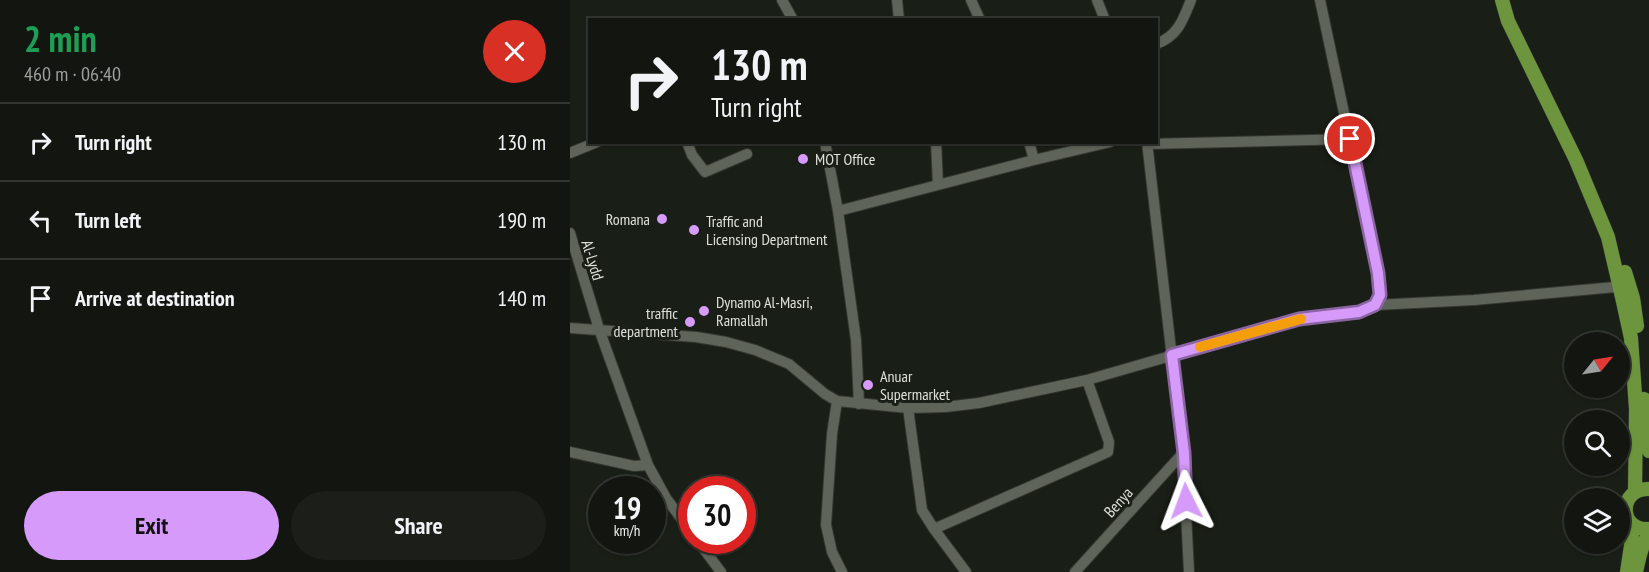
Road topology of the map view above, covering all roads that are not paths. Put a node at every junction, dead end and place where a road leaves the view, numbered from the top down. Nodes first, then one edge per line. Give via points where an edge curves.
1 (782, 0) edge
2 (897, 0) edge
3 (971, 0) edge
4 (1097, 0) edge
5 (1191, 0) edge
6 (1320, 0) edge
7 (1502, 0) edge
8 (1507, 0) edge
9 (792, 18) edge
10 (899, 18) edge
11 (979, 18) edge
12 (1104, 18) edge
13 (1158, 43) edge
14 (1350, 139) junction
15 (1158, 143) edge
16 (592, 144) edge
17 (688, 144) edge
18 (825, 144) edge
19 (936, 144) edge
20 (1030, 144) edge
21 (1102, 144) edge
22 (1147, 144) edge
23 (570, 153) edge
24 (747, 154) dead end
25 (1034, 160) junction
26 (938, 185) junction
27 (838, 211) junction
28 (570, 234) edge
29 (1625, 286) junction
30 (1375, 305) junction
31 (570, 328) edge
32 (599, 329) junction
33 (1172, 355) junction
34 (1087, 380) junction
35 (837, 401) junction
36 (859, 404) junction
37 (908, 408) junction
38 (1649, 451) edge
39 (570, 452) edge
40 (1184, 453) junction
41 (648, 465) junction
42 (1642, 491) edge
43 (678, 514) edge
44 (1631, 523) junction
45 (934, 529) junction
46 (1649, 532) edge
47 (708, 554) edge
48 (1649, 554) edge
49 (721, 572) edge
50 (842, 572) edge
51 (966, 572) edge
52 (1075, 572) edge
53 (1189, 572) edge
54 (1628, 572) edge
55 (1638, 572) edge

1 - 9 street
2 - 10 street
3 - 11 street
4 - 12 street
5 - 13 street via 1177,31
6 - 14 street
7 - 29 main road via 1508,21 1576,160
8 - 29 main road via 1614,233
14 - 15 street
14 - 30 street via 1378,273 1380,295
16 - 23 street
17 - 24 street via 705,172
18 - 27 street
19 - 26 street
20 - 25 street
21 - 25 street
22 - 33 street
25 - 26 street
26 - 27 street
27 - 36 street via 856,340
28 - 32 street, Al-Lydd
29 - 30 street
29 - 38 main road via 1633,298
29 - 42 main road
30 - 33 street via 1359,312 1299,319
31 - 32 street
32 - 35 street via 696,337 755,350 789,364
32 - 41 street, Al-Lydd
33 - 34 street
33 - 40 street
34 - 37 street via 980,404
34 - 45 street via 1109,442 1108,452
35 - 36 street
35 - 50 street via 826,525 832,552
36 - 37 street
37 - 45 street via 922,510
39 - 41 street via 634,466
40 - 52 street, Benya
40 - 53 street
41 - 43 street, Al-Lydd
42 - 44 main road via 1630,496 1626,515
44 - 46 main road
44 - 54 main road
45 - 51 street
46 - 55 main road
47 - 49 street
48 - 55 main road

